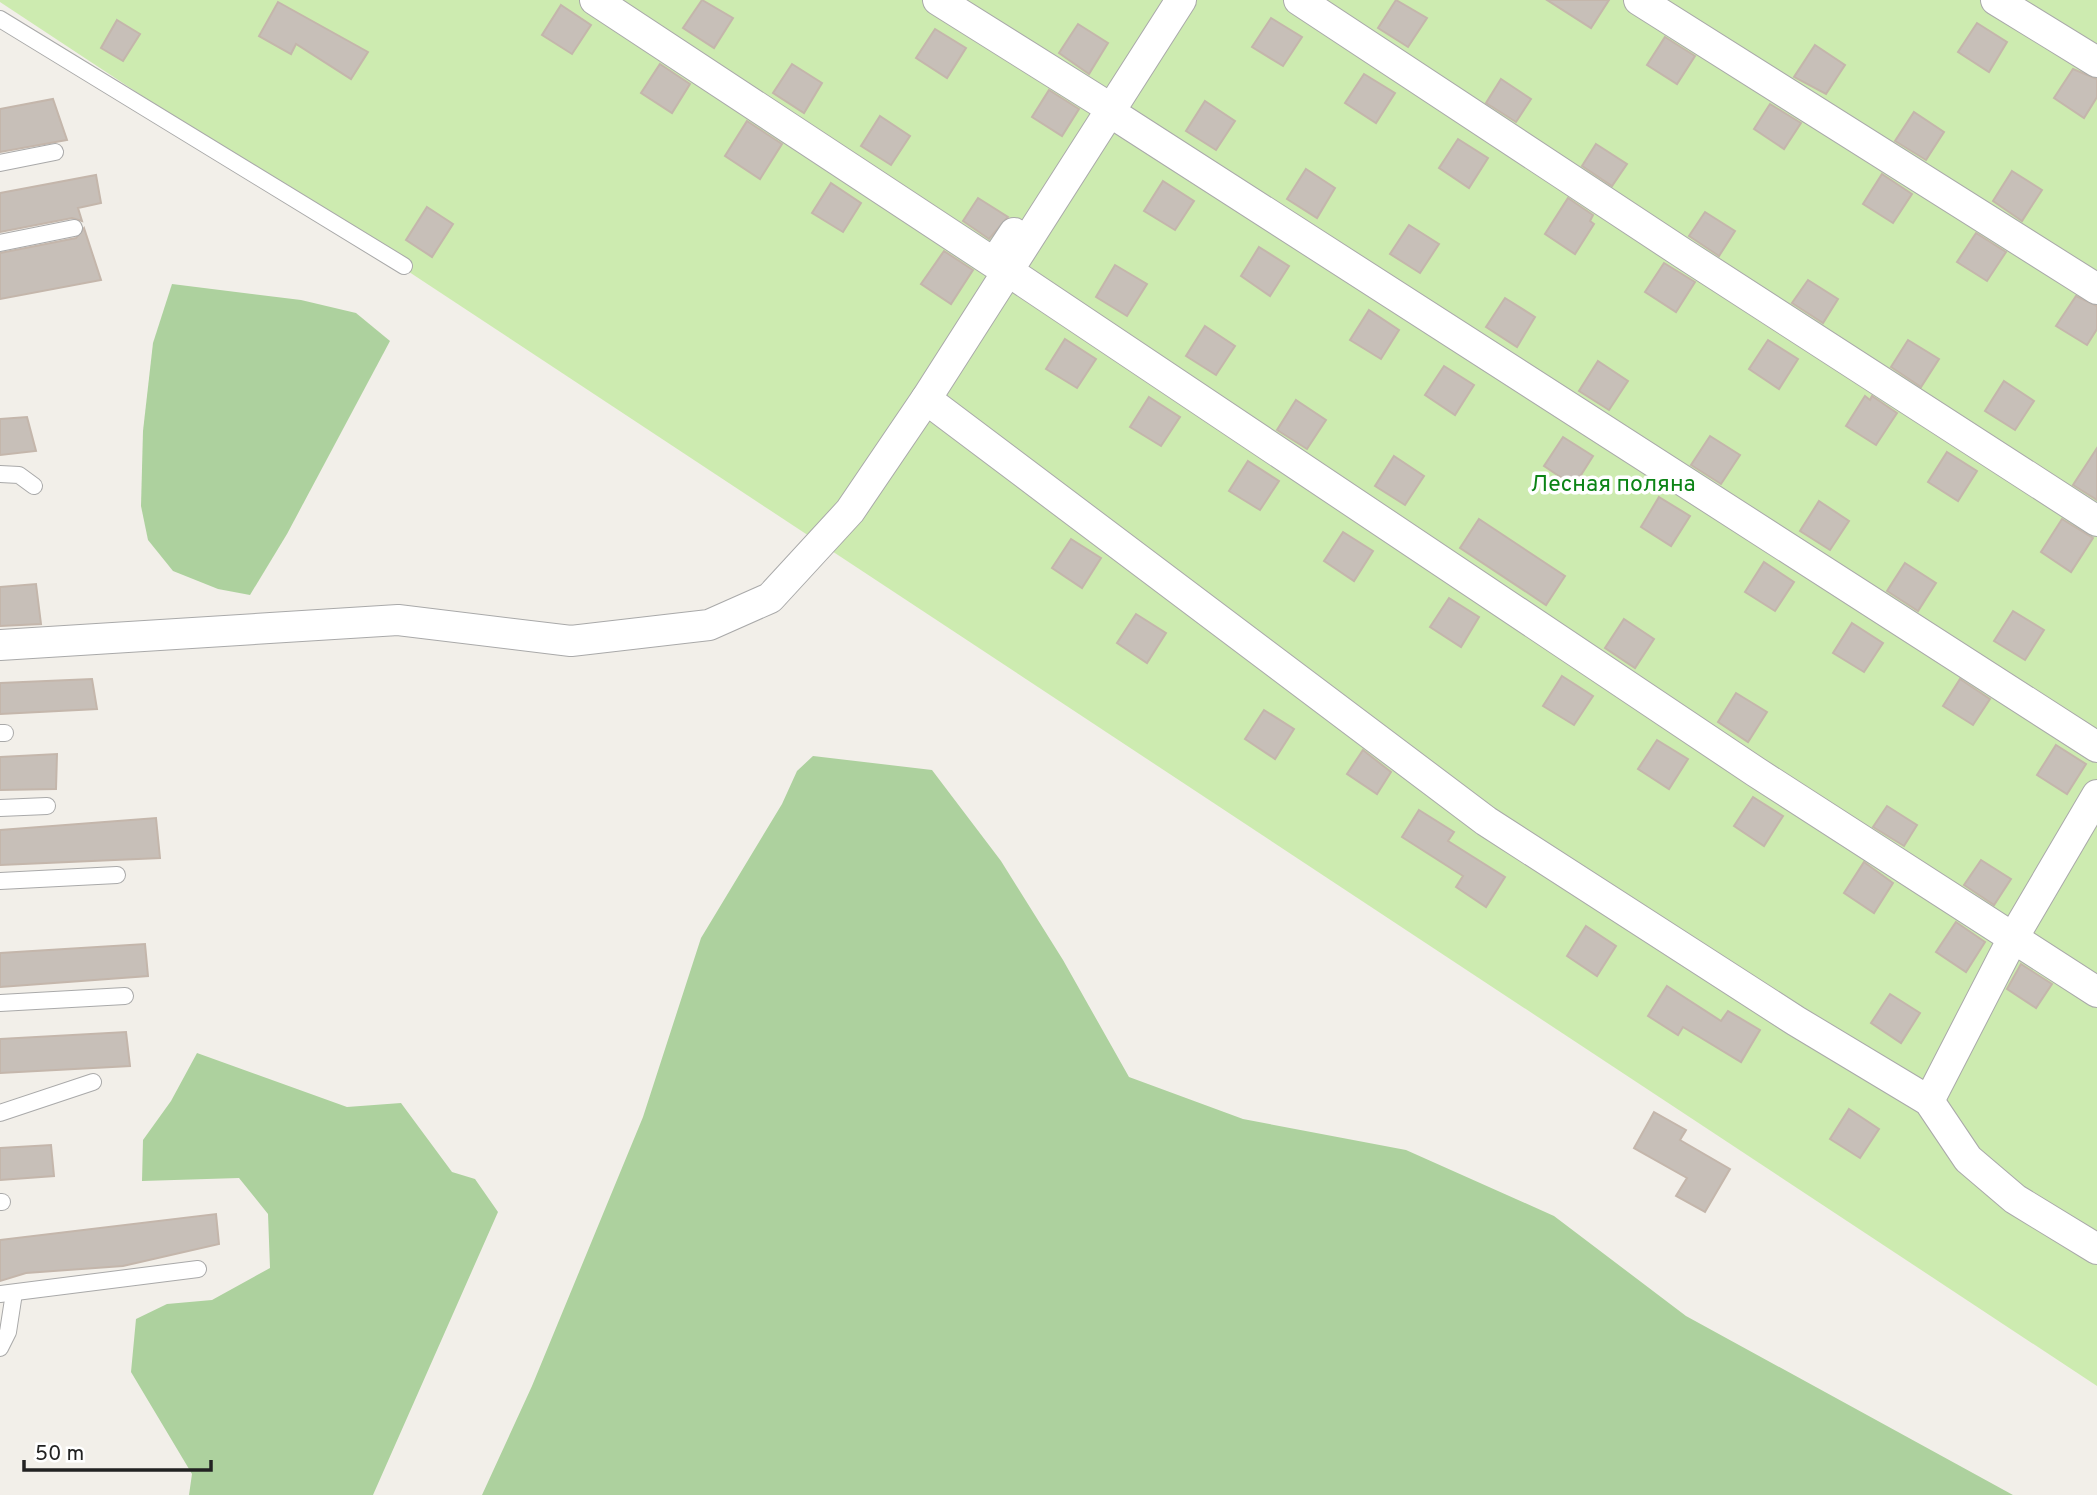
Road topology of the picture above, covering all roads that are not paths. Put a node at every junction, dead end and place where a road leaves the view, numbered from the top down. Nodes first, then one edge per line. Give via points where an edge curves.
1 (595, 0) edge
2 (939, 0) edge
3 (1164, 0) edge
4 (1181, 0) edge
5 (1298, 0) edge
6 (1639, 0) edge
7 (1996, 0) edge
8 (0, 19) edge
9 (2097, 62) edge
10 (1104, 106) junction
11 (55, 152) dead end
12 (0, 163) edge
13 (74, 228) dead end
14 (0, 243) edge
15 (404, 266) dead end
16 (1008, 271) junction
17 (2097, 289) edge
18 (926, 400) junction
19 (0, 474) edge
20 (34, 486) dead end
21 (2097, 521) edge
22 (0, 645) edge
23 (2097, 747) edge
24 (2097, 795) edge
25 (47, 806) dead end
26 (0, 808) edge
27 (117, 875) dead end
28 (0, 881) edge
29 (2013, 938) junction
30 (2097, 992) edge
31 (125, 996) dead end
32 (0, 1003) edge
33 (93, 1082) dead end
34 (1929, 1101) junction
35 (0, 1113) edge
36 (2097, 1249) edge
37 (198, 1269) dead end
38 (7, 1294) edge
39 (0, 1348) edge

1 - 10 street via 995,263
2 - 10 street
3 - 10 street
4 - 10 street
5 - 21 street
6 - 17 street
7 - 9 street
8 - 15 lane
10 - 16 street
10 - 23 street
11 - 12 lane
13 - 14 lane
16 - 18 street
16 - 29 street via 1756,772
18 - 22 street via 850,511 770,598 709,625 571,641 398,620
18 - 34 street via 1486,821
19 - 20 lane via 19,475
24 - 29 street
25 - 26 lane
27 - 28 lane
29 - 30 street
29 - 34 street
31 - 32 lane
33 - 35 lane
34 - 36 street via 1968,1159 2015,1199
37 - 38 lane
38 - 39 lane via 8,1332

